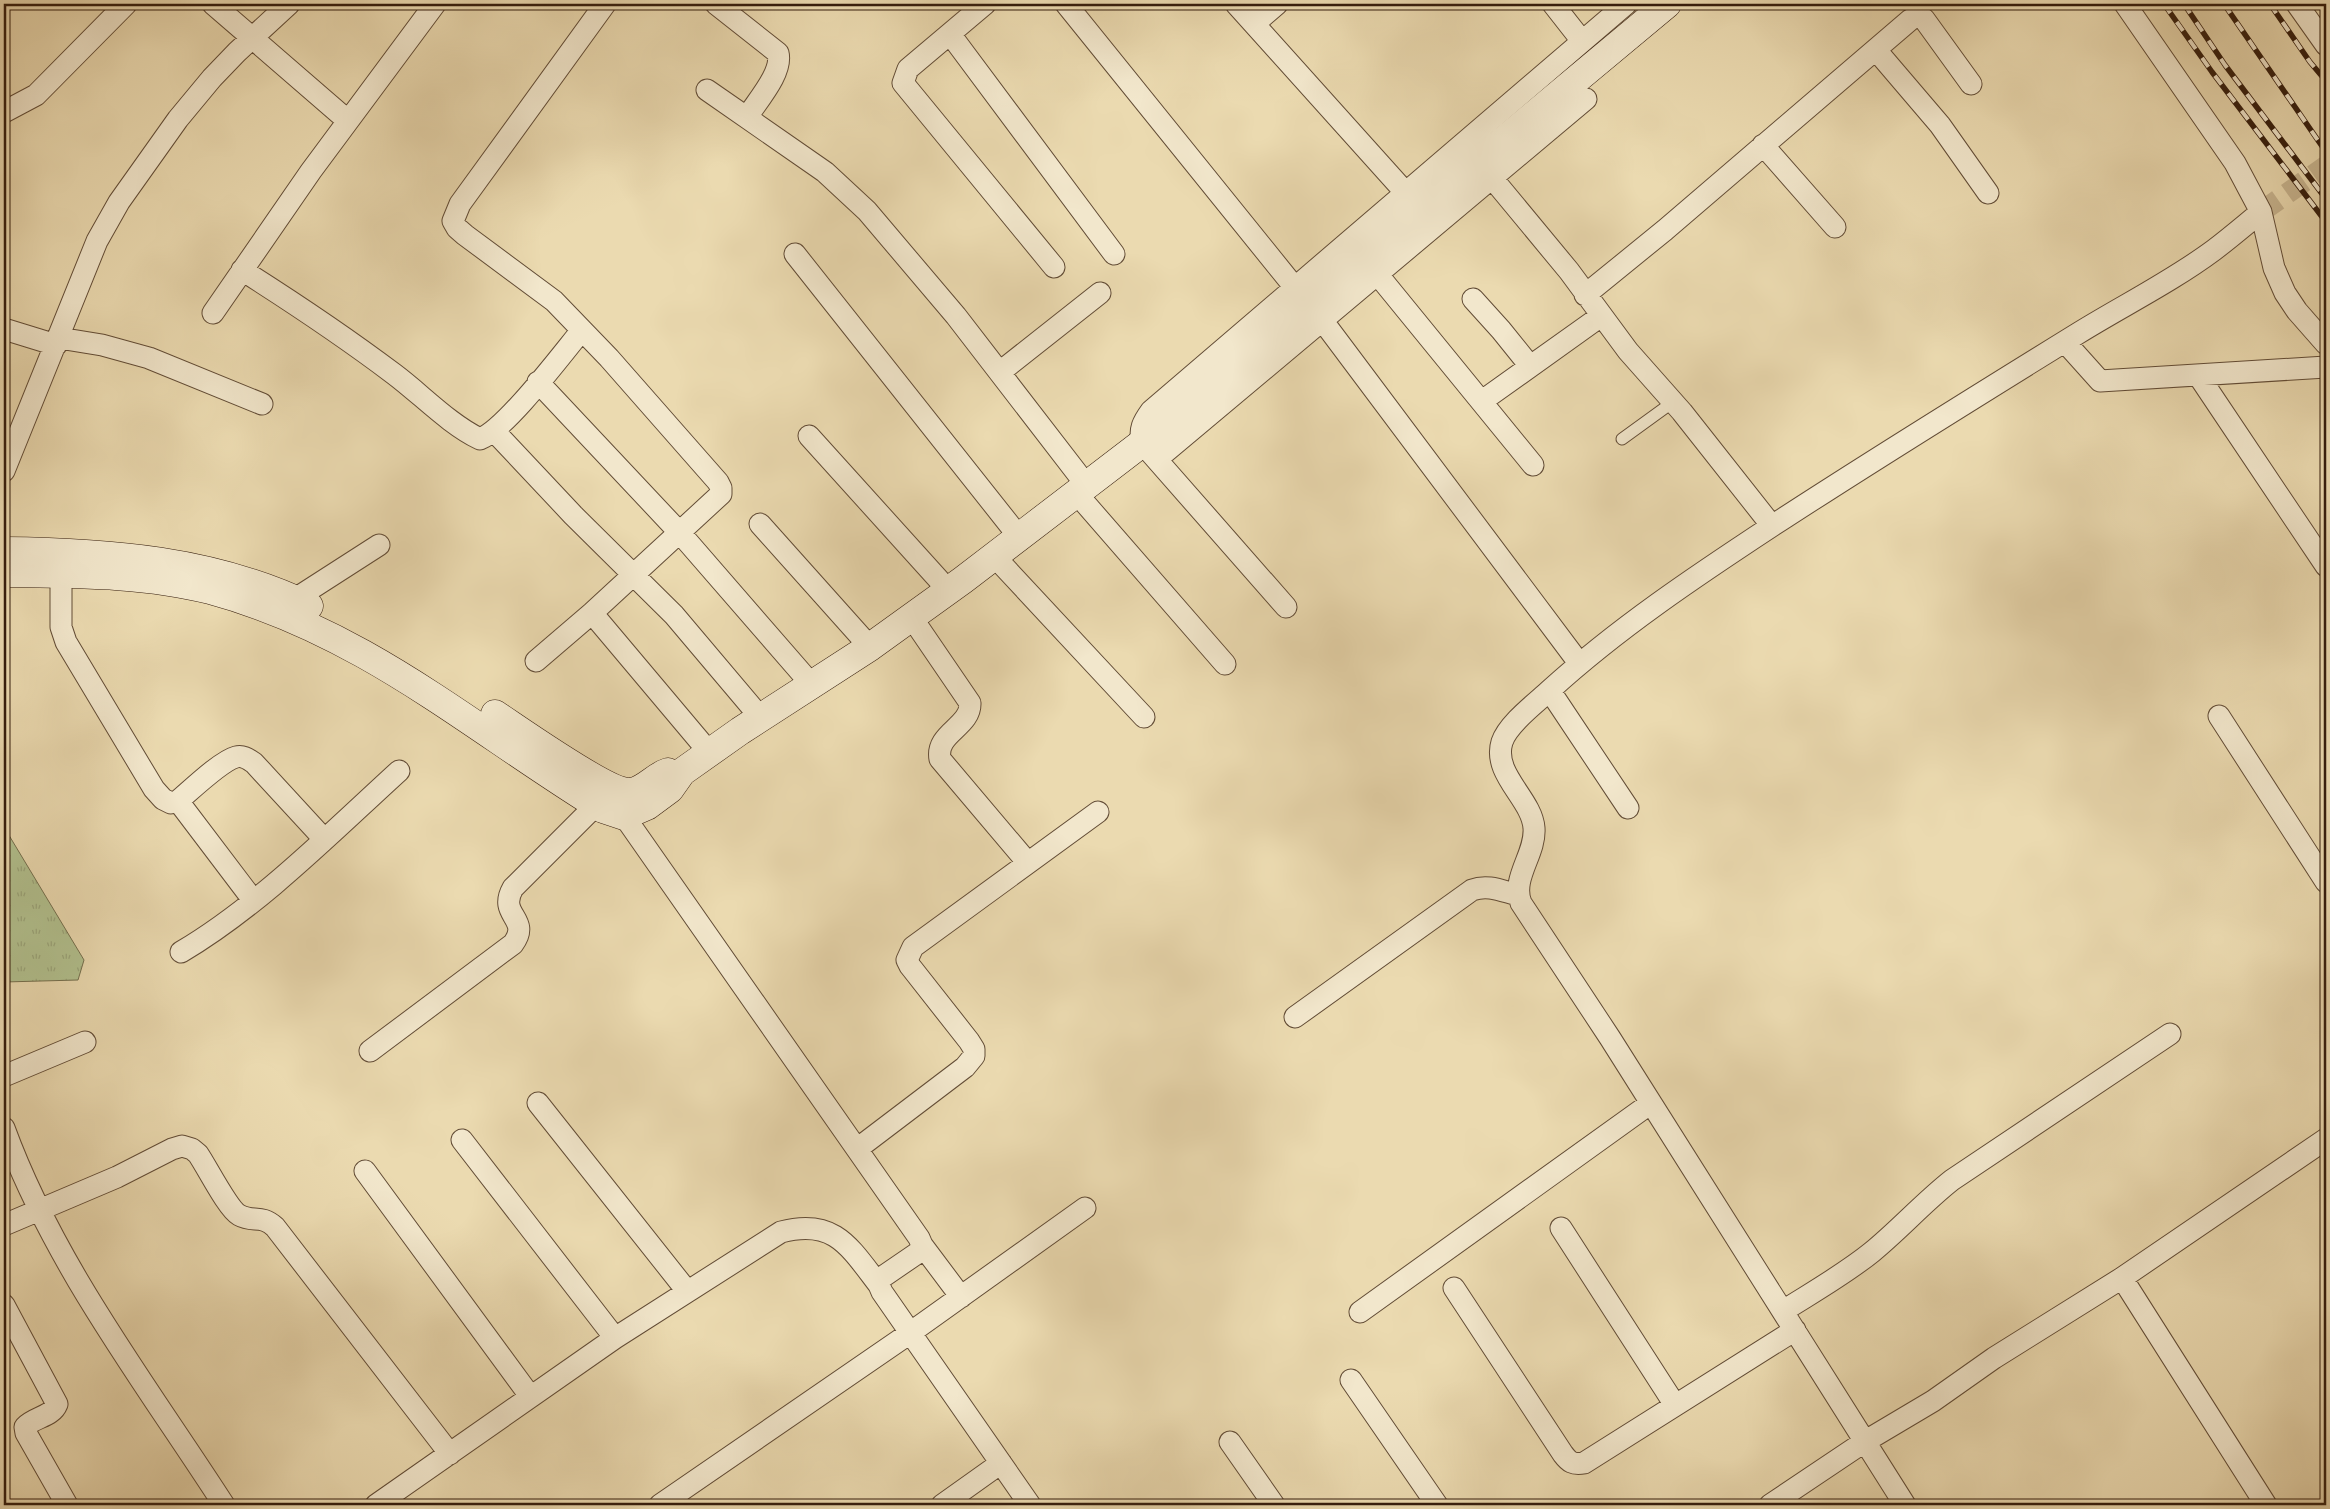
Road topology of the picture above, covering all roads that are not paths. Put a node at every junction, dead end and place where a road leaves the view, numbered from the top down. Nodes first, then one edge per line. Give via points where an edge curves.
1 (126, 4) edge
2 (213, 4) edge
3 (289, 4) edge
4 (435, 4) edge
5 (605, 4) edge
6 (716, 4) edge
7 (985, 4) edge
8 (1066, 4) edge
9 (1236, 4) edge
10 (1277, 4) edge
11 (1553, 4) edge
12 (1626, 4) edge
13 (1667, 4) edge
14 (2125, 4) edge
15 (2297, 4) edge
16 (1254, 24) junction
17 (950, 34) junction
18 (252, 37) junction
19 (1582, 41) junction
20 (2326, 45) edge
21 (1876, 50) junction
22 (1972, 84) dead end
23 (707, 90) dead end
24 (1586, 99) dead end
25 (4, 112) edge
26 (747, 117) junction
27 (347, 120) junction
28 (1763, 145) junction
29 (1492, 178) junction
30 (1405, 192) junction
31 (1988, 193) dead end
32 (2261, 212) junction
33 (1835, 227) dead end
34 (795, 254) dead end
35 (1114, 254) dead end
36 (1054, 267) dead end
37 (242, 270) junction
38 (1378, 275) junction
39 (1296, 289) junction
40 (1100, 293) dead end
41 (1585, 295) junction
42 (1472, 299) dead end
43 (214, 313) dead end
44 (1601, 316) junction
45 (1322, 320) junction
46 (4, 329) edge
47 (582, 330) junction
48 (57, 341) junction
49 (2065, 342) junction
50 (2326, 344) edge
51 (1530, 366) junction
52 (2326, 367) edge
53 (1000, 372) junction
54 (2198, 375) junction
55 (538, 382) junction
56 (1482, 401) junction
57 (1673, 402) junction
58 (262, 404) dead end
59 (494, 430) junction
60 (810, 436) dead end
61 (1622, 439) dead end
62 (1150, 451) junction
63 (1533, 465) dead end
64 (4, 471) edge
65 (1082, 490) junction
66 (760, 524) dead end
67 (1772, 526) junction
68 (680, 533) junction
69 (1020, 538) junction
70 (379, 546) dead end
71 (4, 551) edge
72 (995, 556) junction
73 (2326, 566) edge
74 (4, 573) edge
75 (61, 574) junction
76 (634, 574) junction
77 (949, 591) junction
78 (295, 600) junction
79 (1286, 607) dead end
80 (592, 613) junction
81 (912, 618) junction
82 (870, 647) junction
83 (536, 661) dead end
84 (1579, 663) junction
85 (1225, 664) dead end
86 (812, 685) junction
87 (1550, 690) junction
88 (2219, 716) dead end
89 (1144, 717) dead end
90 (761, 718) junction
91 (709, 752) junction
92 (399, 771) dead end
93 (682, 772) junction
94 (604, 796) junction
95 (178, 801) junction
96 (1628, 808) dead end
97 (1098, 812) dead end
98 (624, 816) junction
99 (324, 839) junction
100 (1028, 863) junction
101 (2326, 882) edge
102 (1518, 895) junction
103 (253, 900) junction
104 (181, 952) dead end
105 (1295, 1017) dead end
106 (2170, 1034) dead end
107 (85, 1042) dead end
108 (370, 1051) dead end
109 (4, 1076) edge
110 (538, 1103) dead end
111 (1651, 1103) junction
112 (4, 1128) edge
113 (2326, 1138) edge
114 (462, 1140) dead end
115 (857, 1149) junction
116 (365, 1171) dead end
117 (1085, 1208) dead end
118 (40, 1210) junction
119 (4, 1225) edge
120 (1561, 1228) dead end
121 (922, 1245) junction
122 (891, 1272) junction
123 (2122, 1278) junction
124 (1454, 1288) dead end
125 (687, 1291) junction
126 (961, 1297) junction
127 (4, 1305) edge
128 (1783, 1311) junction
129 (1360, 1312) dead end
130 (926, 1322) junction
131 (1795, 1330) junction
132 (615, 1338) junction
133 (1351, 1380) dead end
134 (530, 1396) junction
135 (1675, 1404) junction
136 (1230, 1442) dead end
137 (1864, 1442) junction
138 (450, 1454) junction
139 (1001, 1463) junction
140 (67, 1505) edge
141 (224, 1505) edge
142 (376, 1505) edge
143 (660, 1505) edge
144 (942, 1505) edge
145 (1030, 1505) edge
146 (1274, 1505) edge
147 (1437, 1505) edge
148 (1770, 1505) edge
149 (1905, 1505) edge
150 (2266, 1505) edge

1 - 25 street via 36,95
2 - 18 street
3 - 18 street
4 - 27 street
5 - 47 street via 460,204 453,221 465,235 542,291
6 - 26 street via 778,53 780,60 778,69
7 - 17 street
8 - 39 street
9 - 16 street
10 - 16 street
11 - 19 street
12 - 19 street
13 - 62 street via 1176,417
14 - 32 street via 2235,163
15 - 20 street
16 - 30 street
17 - 35 street
17 - 36 street via 908,69 903,83
18 - 27 street
18 - 48 street via 184,112 119,202 98,241
19 - 30 street
21 - 22 street via 1917,16 1929,24
21 - 28 street
21 - 31 street via 1940,124
23 - 26 street
24 - 29 street
26 - 53 street via 817,166 849,193 892,239
27 - 37 street
28 - 33 street
28 - 41 street
29 - 38 street
29 - 41 street
30 - 39 street
32 - 49 street via 2213,251
32 - 50 street via 2274,268 2285,293
34 - 69 street
37 - 43 street
37 - 59 street via 367,354 470,434 480,438
38 - 45 street
38 - 56 street
39 - 62 street via 1151,411 1140,432
40 - 53 street
41 - 44 street
42 - 51 street
44 - 51 street
44 - 57 street
45 - 62 street
45 - 84 street
46 - 48 street
47 - 55 street
47 - 68 street via 721,488 716,500
48 - 58 street via 102,345 142,356
48 - 64 street
49 - 54 street via 2100,381
49 - 67 street
51 - 56 street
52 - 54 street
53 - 65 street
54 - 73 street
55 - 59 street
55 - 68 street
56 - 63 street
57 - 61 lane
57 - 67 street
59 - 76 street via 573,515
60 - 77 street
62 - 65 street
62 - 79 street
65 - 69 street
65 - 85 street
66 - 82 street
67 - 84 street
68 - 76 street
68 - 86 street
69 - 72 street
70 - 78 street
71 - 78 street via 109,556 181,564 228,576
72 - 77 street
72 - 89 street
74 - 75 street
75 - 94 street via 133,578 208,590 320,630
75 - 95 street via 62,627 66,642 154,789 163,799 171,803
76 - 80 street
76 - 90 street via 674,615
77 - 81 street
78 - 94 street via 392,650
80 - 83 street
80 - 91 street
81 - 82 street
81 - 100 street via 970,703 967,716 940,744 940,759
82 - 86 street
84 - 87 street
86 - 90 street
87 - 96 street
87 - 102 street via 1522,715 1502,741 1500,755 1504,769 1530,814 1534,828
88 - 101 street
90 - 91 street
91 - 93 street
92 - 99 street
93 - 94 street via 665,773 634,791
93 - 98 street via 661,796 635,813
94 - 98 street via 614,814
94 - 108 street via 513,888 508,907 520,927 519,936 513,944
95 - 99 street via 227,761 246,757
95 - 103 street
97 - 100 street
98 - 115 street
99 - 103 street
100 - 115 street via 926,937 909,953 910,966 974,1049 974,1056 965,1067
102 - 105 street via 1490,887 1472,890
102 - 111 street
103 - 104 street via 225,924
106 - 128 street via 1952,1180 1871,1253
107 - 109 street
110 - 125 street
111 - 128 street
111 - 129 street
112 - 118 street
113 - 123 street
114 - 132 street
115 - 121 street
116 - 134 street
117 - 126 street
118 - 119 street
118 - 138 street via 172,1149 182,1146 192,1149 234,1211 249,1218 260,1217 275,1227
118 - 141 street via 102,1319
120 - 135 street
121 - 122 street via 919,1252
121 - 126 street
122 - 125 street via 821,1230 799,1227 781,1232
122 - 130 street
123 - 137 street
123 - 150 street
124 - 135 street via 1569,1462 1584,1463
125 - 132 street
126 - 130 street
127 - 140 street via 57,1404 53,1411 25,1427
128 - 131 street
130 - 139 street
130 - 143 street
131 - 135 street
131 - 137 street
132 - 134 street
133 - 147 street
134 - 138 street
136 - 146 street
137 - 148 street
137 - 149 street
138 - 142 street
139 - 144 street
139 - 145 street

